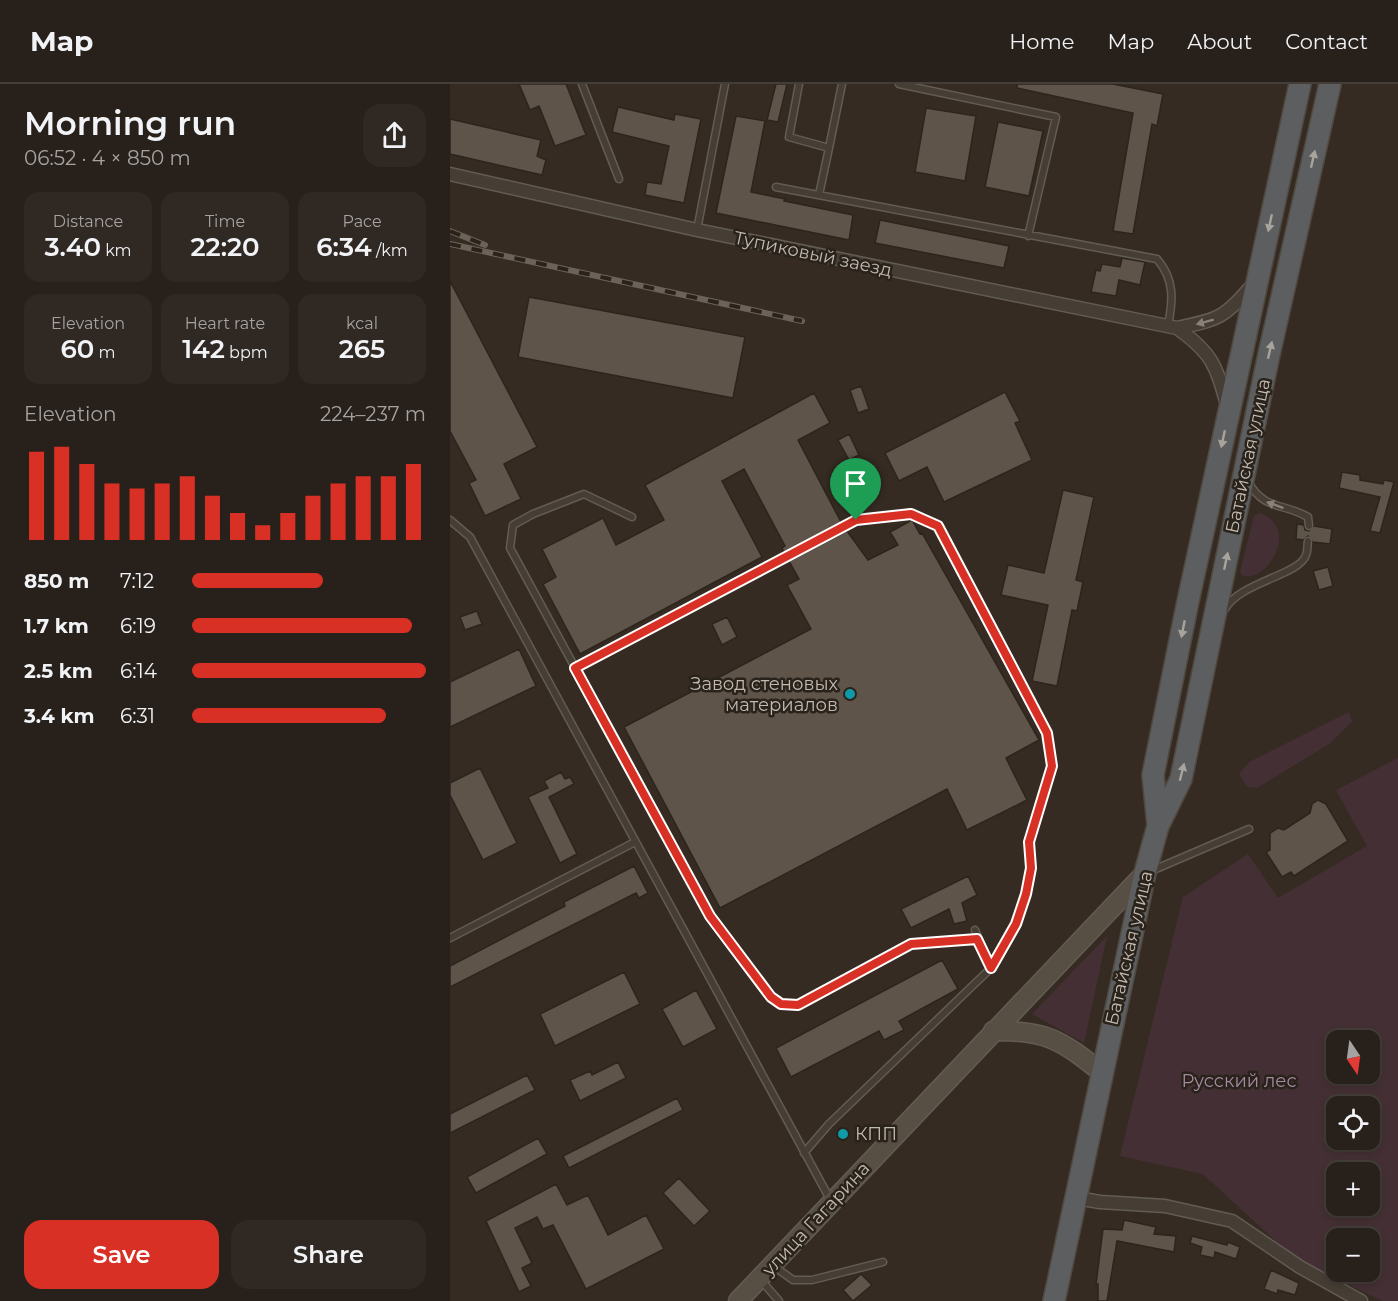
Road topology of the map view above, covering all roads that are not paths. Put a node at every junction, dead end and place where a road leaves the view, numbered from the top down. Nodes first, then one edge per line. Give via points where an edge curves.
1 (582, 84) edge
2 (724, 84) edge
3 (800, 84) edge
4 (842, 84) edge
5 (899, 84) edge
6 (1300, 84) edge
7 (1330, 84) edge
8 (829, 148) junction
9 (450, 174) edge
10 (619, 178) dead end
11 (776, 187) dead end
12 (819, 195) junction
13 (697, 230) junction
14 (1028, 236) junction
15 (1258, 278) junction
16 (1172, 327) junction
17 (1229, 411) junction
18 (1244, 475) junction
19 (632, 517) dead end
20 (450, 520) edge
21 (1310, 526) dead end
22 (1308, 541) dead end
23 (1211, 633) junction
24 (575, 668) junction
25 (1158, 825) junction
26 (1249, 829) dead end
27 (635, 842) junction
28 (1145, 873) junction
29 (975, 930) dead end
30 (450, 938) edge
31 (977, 939) junction
32 (991, 968) junction
33 (993, 1031) junction
34 (1101, 1072) junction
35 (804, 1153) junction
36 (1077, 1198) junction
37 (832, 1202) junction
38 (883, 1262) dead end
39 (766, 1272) junction
40 (738, 1301) edge
41 (779, 1301) edge
42 (1054, 1301) edge
43 (1361, 1301) edge

1 - 10 lane
2 - 13 lane
3 - 8 lane via 789,137
4 - 8 lane
5 - 14 lane via 1056,117
6 -> 15 highway, Батайская улица
18 -> 7 highway, Батайская улица
8 - 12 lane
9 - 13 street, Тупиковый заезд
11 - 12 lane
12 - 14 lane
13 - 16 street, Тупиковый заезд
14 - 16 lane via 1157,260 1172,284
15 -> 16 street via 1225,314
15 - 17 highway, Батайская улица
16 - 17 street via 1208,354
17 -> 25 highway, Батайская улица via 1153,775
21 -> 18 lane via 1308,517 1268,504 1255,494
23 -> 18 highway, Батайская улица
19 - 24 lane via 584,494 513,525 510,548
20 - 27 lane via 470,537
22 - 23 lane via 1306,557 1297,566 1253,585 1227,604
25 -> 23 highway, Батайская улица via 1181,779
24 - 31 lane via 710,916 776,1001 798,1005 911,944
24 - 32 lane via 856,520 911,514 938,526 1047,733 1052,766 1029,842 1031,868 1026,894 1016,924
25 - 28 highway, Батайская улица
26 - 28 lane
27 - 30 lane
27 - 35 lane
28 - 33 main road, улица Гагарина
28 - 34 highway, Батайская улица
29 - 31 lane
31 - 32 lane
32 - 35 lane via 829,1124
33 - 34 main road via 1046,1035 1071,1048
33 - 37 main road, улица Гагарина
34 - 36 highway, Батайская улица
35 - 37 lane
36 - 42 highway
36 - 43 street via 1166,1206 1232,1221
37 - 39 main road, улица Гагарина
38 - 39 lane via 812,1280 793,1280
39 - 40 main road, улица Гагарина
39 - 41 lane

